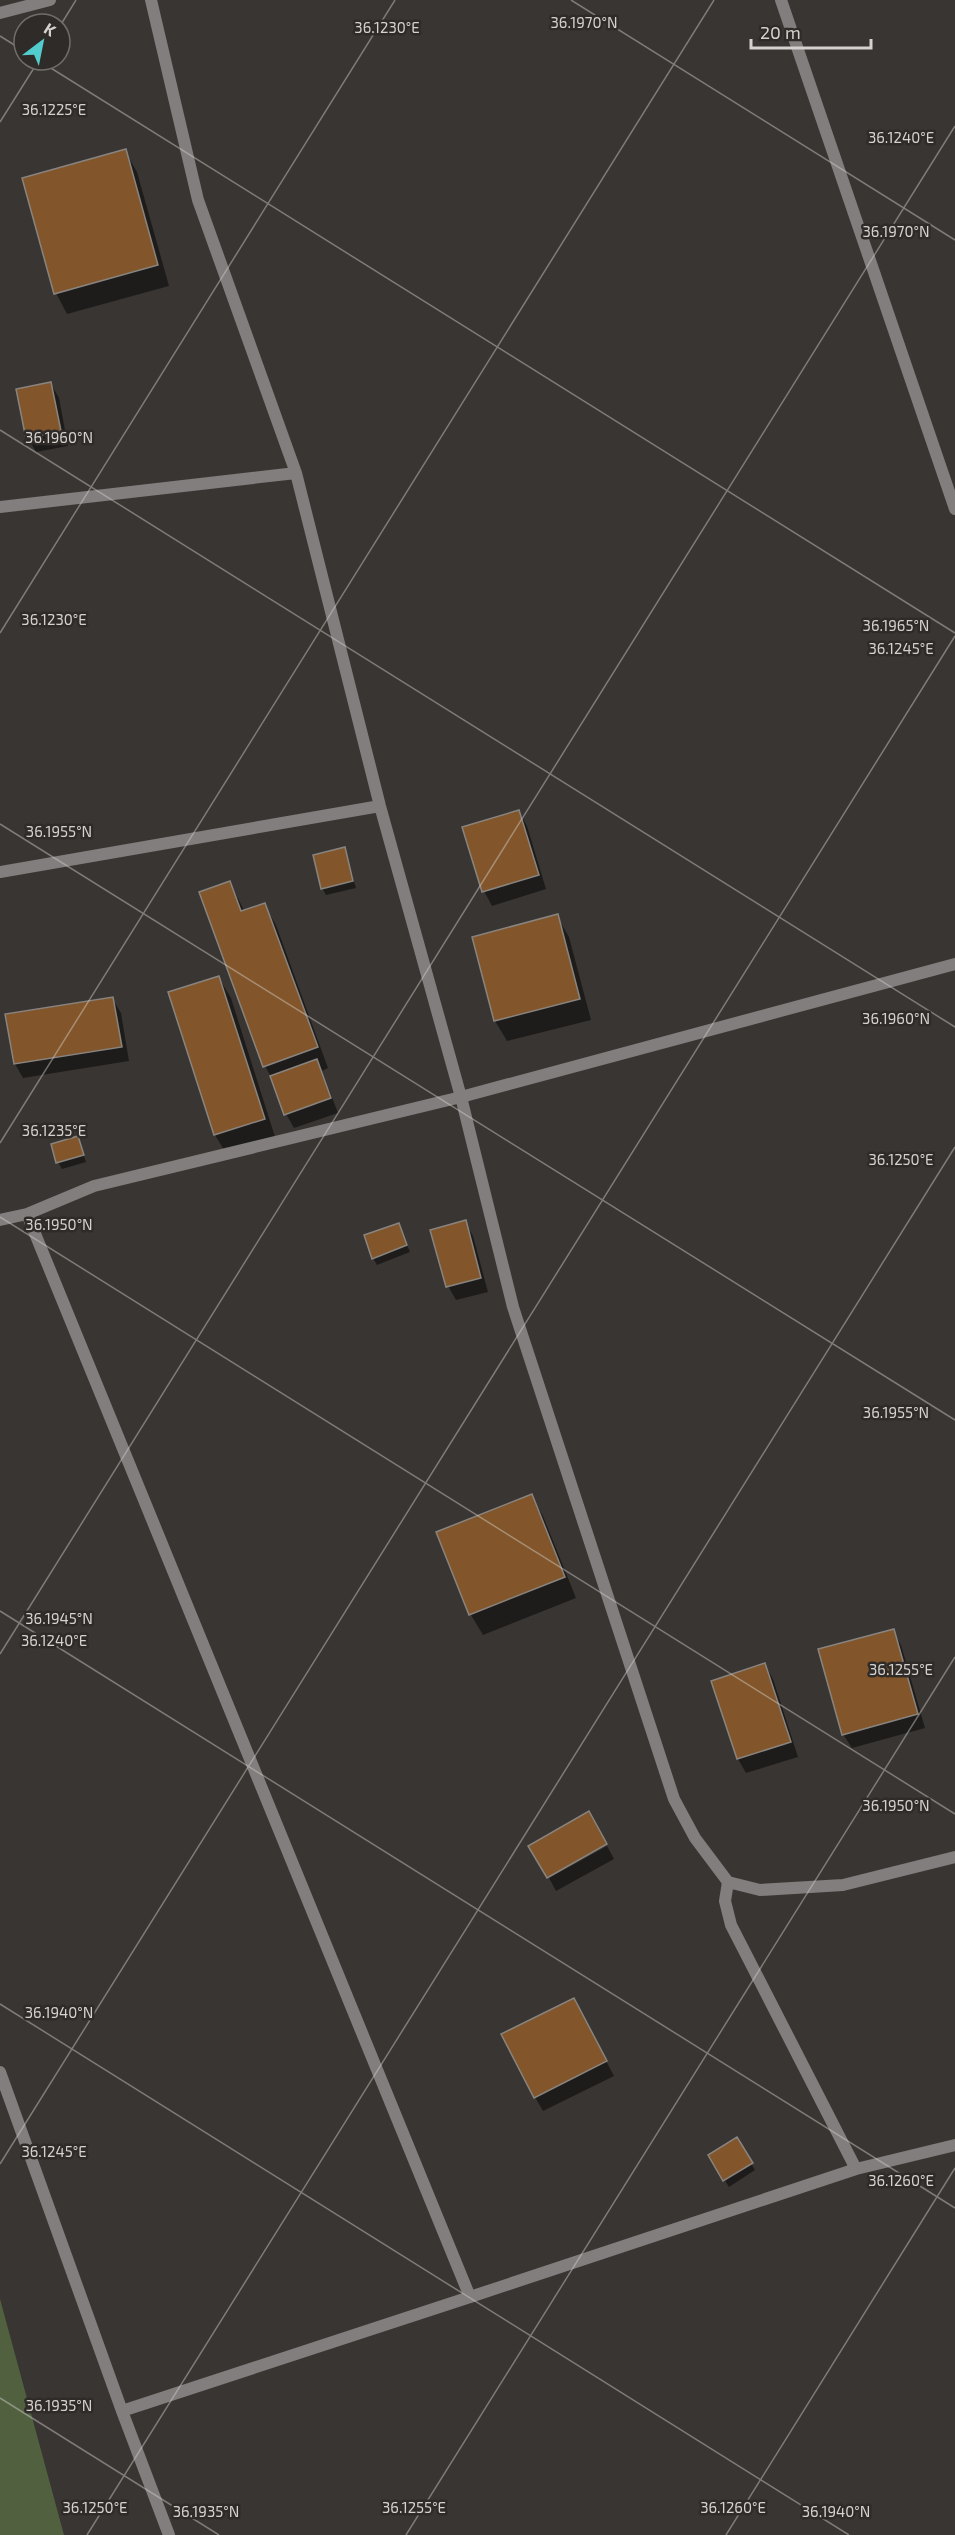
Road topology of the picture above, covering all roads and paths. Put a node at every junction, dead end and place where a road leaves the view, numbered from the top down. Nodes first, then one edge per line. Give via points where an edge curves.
1 (50, 0) edge
2 (151, 0) edge
3 (781, 0) edge
4 (0, 14) edge
5 (296, 473) junction
6 (0, 507) edge
7 (955, 509) edge
8 (380, 806) junction
9 (0, 872) edge
10 (955, 964) edge
11 (461, 1097) junction
12 (27, 1214) junction
13 (0, 1220) edge
14 (955, 1857) edge
15 (728, 1882) junction
16 (0, 2073) edge
17 (955, 2145) edge
18 (856, 2169) junction
19 (470, 2296) junction
20 (122, 2411) junction
21 (169, 2535) edge

1 - 4 street
2 - 5 street via 198,200
3 - 7 street
5 - 6 street
5 - 8 street
8 - 9 street
8 - 11 street
10 - 11 street
11 - 12 street via 94,1186
11 - 15 street via 513,1307 674,1799 695,1838
12 - 13 street
12 - 19 street
14 - 15 street via 843,1885 760,1890
15 - 18 street via 725,1901 731,1925
16 - 20 street
17 - 18 street
18 - 19 street
19 - 20 street
20 - 21 street

